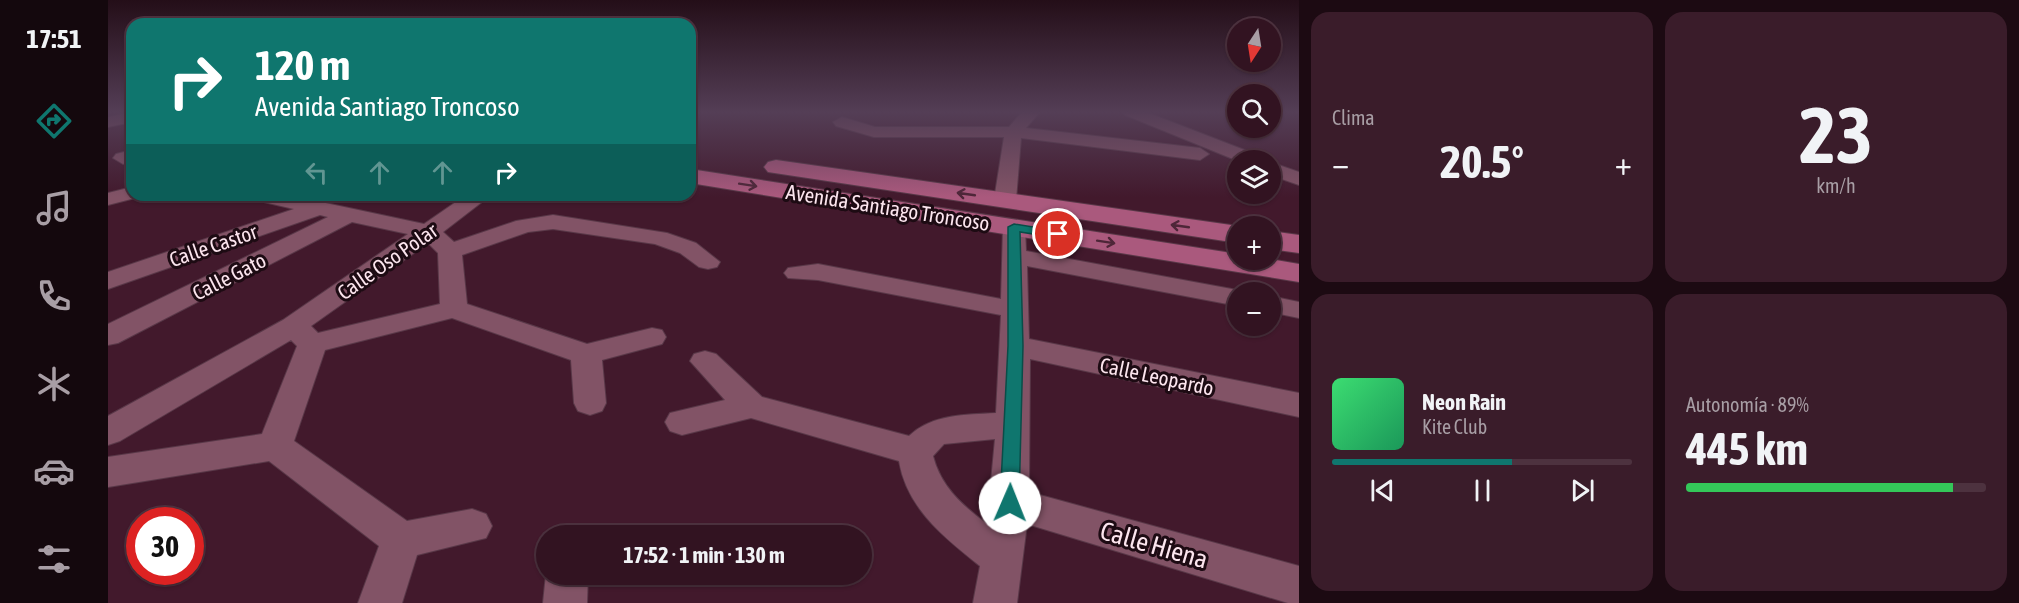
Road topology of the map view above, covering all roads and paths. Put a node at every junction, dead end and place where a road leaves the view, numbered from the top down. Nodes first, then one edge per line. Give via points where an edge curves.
1 (1014, 140) edge
2 (1097, 140) edge
3 (1203, 140) edge
4 (1228, 150) edge
5 (1200, 154) dead end
6 (696, 155) edge
7 (1281, 172) edge
8 (696, 177) edge
9 (1299, 179) edge
10 (126, 194) edge
11 (108, 199) edge
12 (286, 201) edge
13 (475, 201) edge
14 (318, 208) junction
15 (349, 215) junction
16 (1011, 228) junction
17 (1227, 235) edge
18 (440, 241) junction
19 (1281, 242) edge
20 (1299, 244) edge
21 (708, 262) dead end
22 (796, 273) dead end
23 (1299, 273) edge
24 (108, 281) edge
25 (1227, 295) edge
26 (1281, 306) edge
27 (454, 309) junction
28 (1016, 310) junction
29 (1299, 310) edge
30 (302, 335) junction
31 (108, 336) edge
32 (652, 338) dead end
33 (1015, 346) junction
34 (586, 354) junction
35 (705, 361) dead end
36 (590, 403) dead end
37 (1299, 405) edge
38 (751, 406) junction
39 (682, 422) dead end
40 (1011, 425) junction
41 (108, 432) edge
42 (275, 446) junction
43 (915, 452) junction
44 (108, 472) edge
45 (1010, 503) junction
46 (472, 526) dead end
47 (402, 540) junction
48 (1002, 559) junction
49 (566, 585) edge
50 (1299, 586) edge
51 (380, 603) edge
52 (565, 603) edge
53 (995, 603) edge

1 - 16 street
2 - 5 street
3 - 4 street
16 -> 6 main road, Avenida Santiago Troncoso
7 - 9 street
8 -> 16 main road, Avenida Santiago Troncoso
10 - 11 street
12 - 14 street
13 - 18 street, Calle Oso Polar
14 - 15 street
14 - 24 street, Calle Castor
15 - 18 street
15 - 31 street, Calle Gato
17 -> 16 main road, Avenida Santiago Troncoso
16 -> 23 main road, Avenida Santiago Troncoso
16 - 25 street
16 - 28 street
18 - 21 street via 553,222 659,238 688,248
18 - 27 street
18 - 30 street, Calle Oso Polar
19 - 20 main road
22 - 28 street via 818,272
26 - 29 street
27 - 30 street
27 - 34 street
28 - 33 street
30 - 41 street, Calle Oso Polar
30 - 42 street
32 - 34 street
33 - 37 street, Calle Leopardo
33 - 40 street
34 - 36 street
35 - 38 street
38 - 39 street
38 - 43 street
40 - 43 street via 958,428 933,434
40 - 45 street
42 - 44 street
42 - 47 street
43 - 48 street via 917,472 928,495 951,519
45 - 48 street
45 - 50 street, Calle Hiena
46 - 47 street
47 - 51 street
48 - 53 street
49 - 52 street

